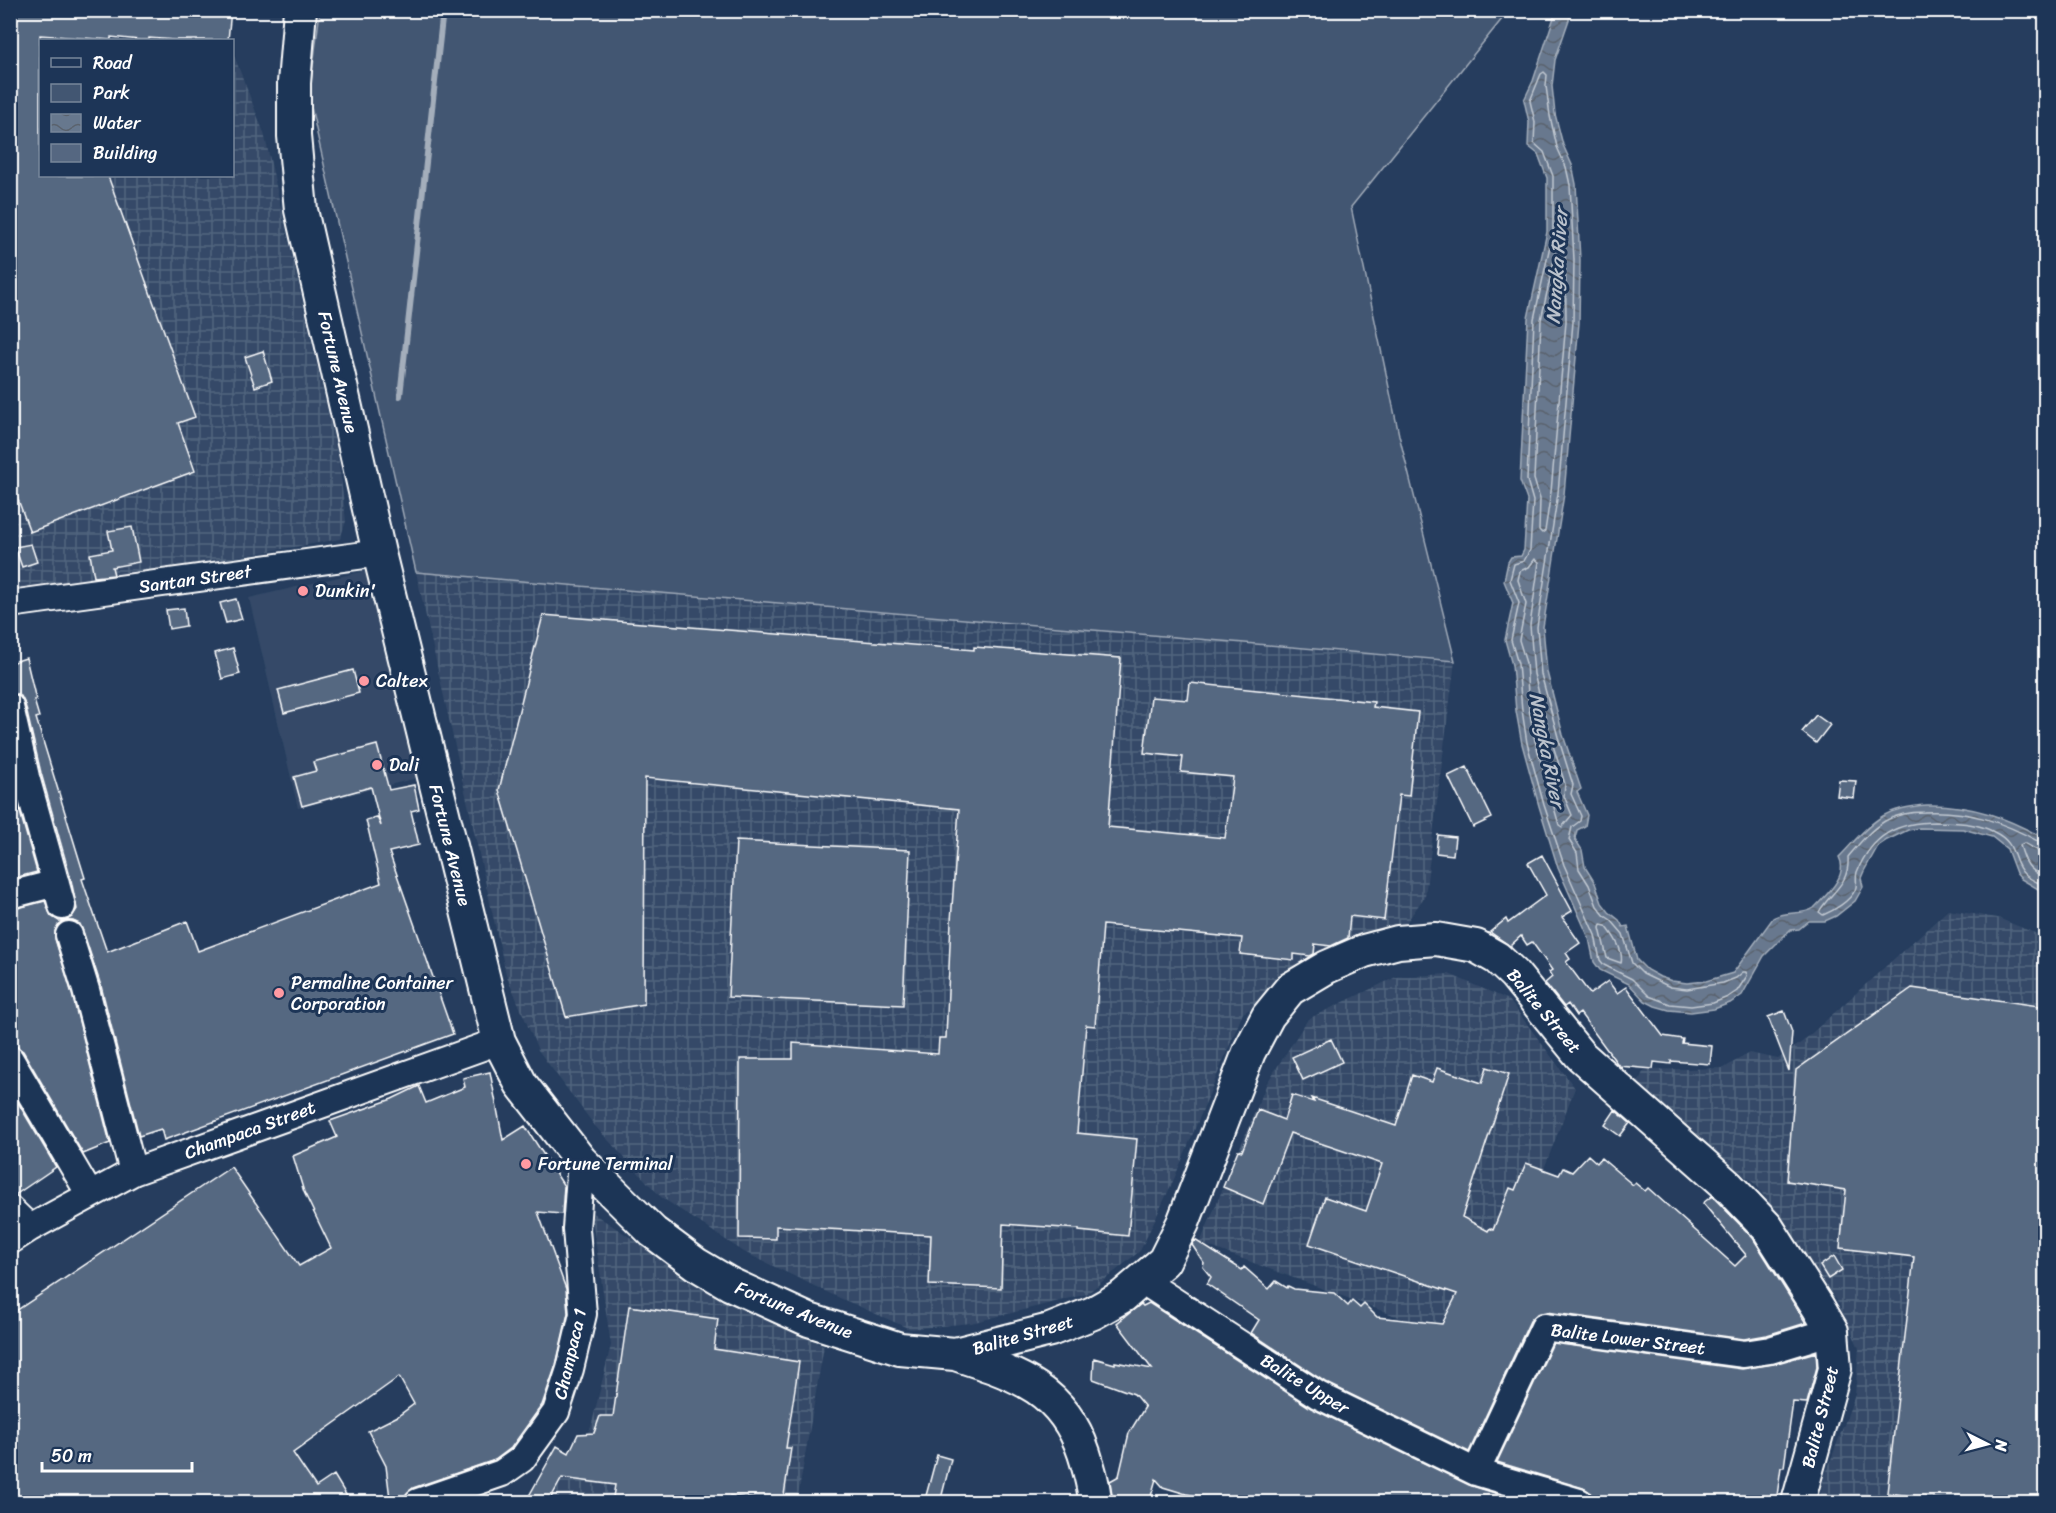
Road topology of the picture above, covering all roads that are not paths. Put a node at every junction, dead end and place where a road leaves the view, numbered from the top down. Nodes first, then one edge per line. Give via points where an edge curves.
1 (300, 10) edge
2 (379, 554) junction
3 (10, 604) edge
4 (10, 707) edge
5 (10, 895) edge
6 (69, 935) dead end
7 (499, 1041) junction
8 (10, 1059) edge
9 (581, 1161) junction
10 (133, 1172) junction
11 (90, 1195) junction
12 (10, 1209) edge
13 (20, 1234) edge
14 (1143, 1281) junction
15 (1832, 1331) junction
16 (955, 1354) junction
17 (1476, 1472) junction
18 (418, 1503) edge
19 (1095, 1503) edge
20 (1579, 1503) edge
21 (1797, 1503) edge

1 - 2 main road, Fortune Avenue via 294,136 301,210
2 - 3 street, Santan Street
2 - 7 main road, Fortune Avenue
4 - 5 street via 59,895
6 - 10 street
7 - 9 main road, Fortune Avenue via 521,1084
7 - 10 street, Champaca Street
8 - 11 street
9 - 16 main road, Fortune Avenue via 653,1232 730,1284 809,1320 873,1341 900,1349
9 - 18 street, Champaca 1 via 576,1229 583,1314 556,1412 522,1459 502,1473
10 - 11 street, Champaca Street
11 - 13 street, Champaca Street
12 - 13 street
14 - 15 main road, Balite Street via 1164,1261 1183,1223 1249,1052 1268,1016 1290,989 1364,951 1398,942 1436,939 1476,946 1497,958 1580,1055 1728,1186 1767,1227
14 - 16 main road, Balite Street via 1093,1313 1050,1330
14 - 17 street, Balite Upper via 1318,1395
15 - 17 street, Balite Lower Street via 1744,1354 1544,1327
15 - 21 main road, Balite Street via 1835,1369
16 - 19 main road via 1016,1376 1056,1403 1081,1443
17 - 20 street, Balite Upper

